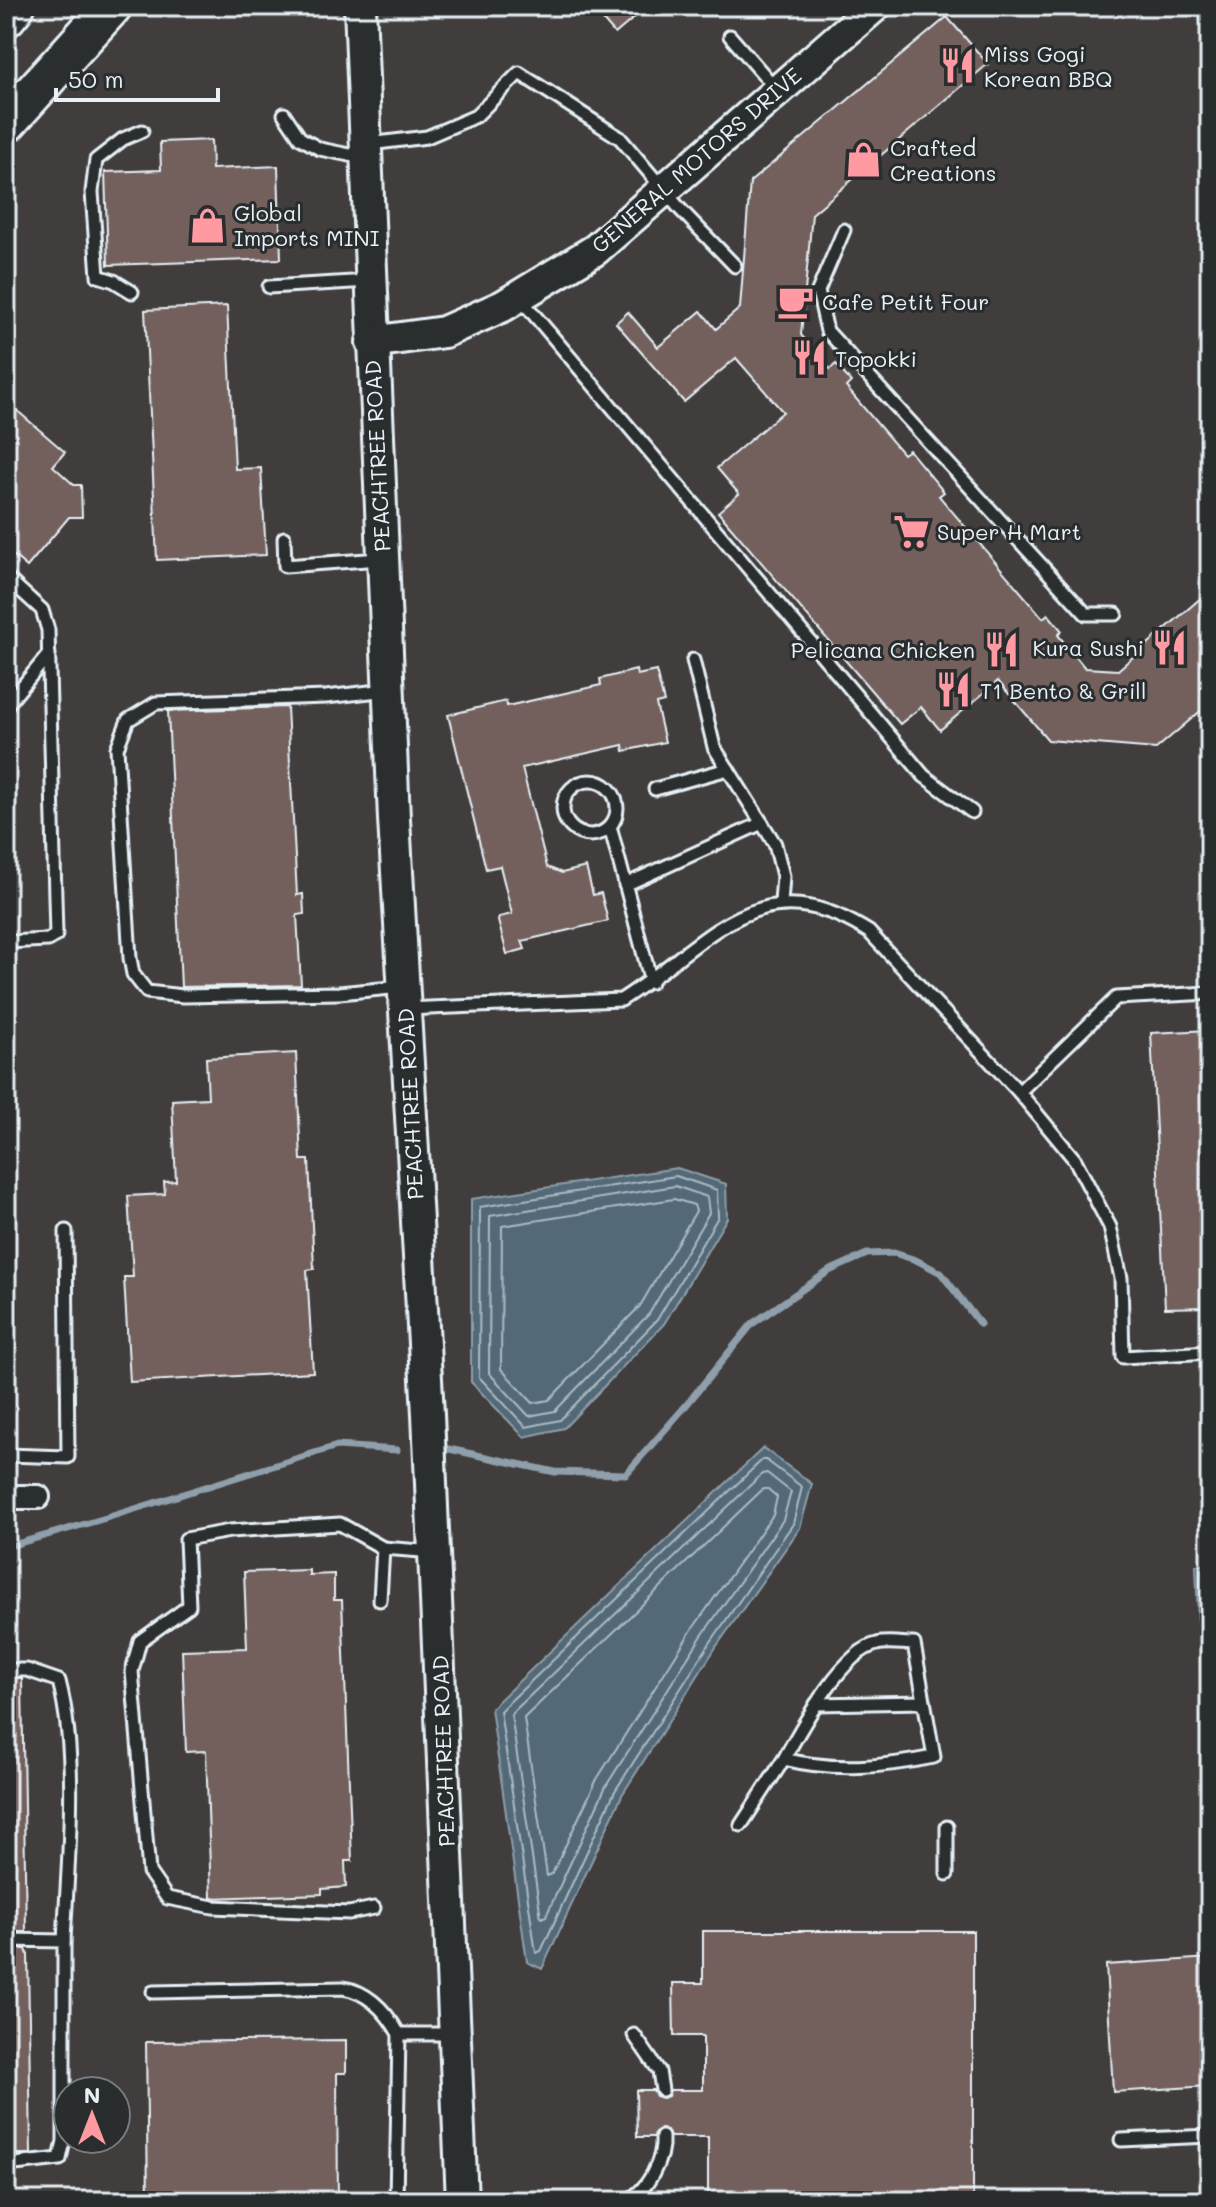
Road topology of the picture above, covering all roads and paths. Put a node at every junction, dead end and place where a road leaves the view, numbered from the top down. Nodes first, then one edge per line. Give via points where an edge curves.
1 (15, 6) edge
2 (112, 6) edge
3 (360, 6) edge
4 (875, 6) edge
5 (6, 17) edge
6 (730, 36) dead end
7 (777, 90) junction
8 (284, 114) dead end
9 (6, 123) edge
10 (142, 131) dead end
11 (364, 152) junction
12 (663, 188) junction
13 (844, 230) dead end
14 (735, 266) dead end
15 (369, 280) junction
16 (269, 287) dead end
17 (132, 292) dead end
18 (519, 297) junction
19 (372, 342) junction
20 (284, 538) dead end
21 (382, 559) junction
22 (6, 577) edge
23 (1116, 614) dead end
24 (49, 654) junction
25 (693, 660) dead end
26 (388, 690) junction
27 (6, 706) edge
28 (728, 769) junction
29 (655, 789) dead end
30 (972, 812) dead end
31 (762, 823) junction
32 (610, 826) junction
33 (625, 885) junction
34 (781, 903) junction
35 (6, 942) edge
36 (651, 982) junction
37 (1210, 993) edge
38 (404, 998) junction
39 (1019, 1092) junction
40 (66, 1231) dead end
41 (1210, 1352) edge
42 (6, 1455) edge
43 (6, 1497) edge
44 (38, 1497) dead end
45 (383, 1548) junction
46 (434, 1552) junction
47 (380, 1600) dead end
48 (6, 1670) edge
49 (924, 1702) junction
50 (816, 1704) junction
51 (784, 1759) junction
52 (741, 1825) dead end
53 (947, 1827) dead end
54 (947, 1874) dead end
55 (374, 1908) dead end
56 (6, 1940) edge
57 (64, 1941) junction
58 (153, 1992) dead end
59 (399, 2034) junction
60 (455, 2034) junction
61 (634, 2035) dead end
62 (662, 2090) dead end
63 (1210, 2136) edge
64 (662, 2137) dead end
65 (1121, 2140) dead end
66 (6, 2165) edge
67 (396, 2201) edge
68 (462, 2201) edge
69 (625, 2201) edge

1 - 5 highway
2 - 9 highway
3 - 11 street, PEACHTREE ROAD
4 - 7 street, GENERAL MOTORS DRIVE
6 - 7 lane
7 - 12 street, GENERAL MOTORS DRIVE
8 - 11 lane via 300,138 320,149
10 - 17 lane via 96,160 92,192 98,276
11 - 12 lane via 427,137 476,116 519,73 620,138
11 - 15 street, PEACHTREE ROAD
12 - 14 lane
12 - 18 street, GENERAL MOTORS DRIVE via 595,250
13 - 23 lane via 818,291 827,331 1086,614
15 - 16 lane
15 - 19 street, PEACHTREE ROAD
18 - 19 street, GENERAL MOTORS DRIVE via 444,332
18 - 30 lane via 924,776
19 - 21 street, PEACHTREE ROAD
20 - 21 lane via 285,566
21 - 26 street, PEACHTREE ROAD
22 - 24 lane via 42,610
24 - 27 lane
24 - 35 lane via 56,935
25 - 28 lane via 714,747
26 - 38 street, PEACHTREE ROAD
26 - 38 lane via 156,703 128,720 117,748 130,958 133,974 147,992
28 - 29 lane
28 - 31 lane
31 - 33 lane
31 - 34 lane via 775,844 783,876
32 - 32 lane via 617,810 607,787 582,782 568,792 563,810 570,826 586,834
32 - 33 lane
33 - 36 lane
34 - 36 lane via 722,925
34 - 39 lane via 845,917 869,932
36 - 38 lane via 621,1000
37 - 39 lane via 1116,998
38 - 46 street, PEACHTREE ROAD
39 - 41 lane via 1075,1160 1110,1227 1121,1278 1123,1357
40 - 42 lane via 68,1457
43 - 44 street
45 - 46 lane
45 - 47 lane
45 - 55 lane via 340,1524 186,1539 189,1606 140,1641 132,1671 149,1872 167,1898 228,1908 349,1913
46 - 60 street, PEACHTREE ROAD
48 - 57 lane via 27,1670 59,1681 65,1703 69,1739
49 - 50 lane
49 - 50 lane via 914,1644 875,1643 848,1663
49 - 51 lane via 934,1757 884,1767 811,1766
50 - 51 lane
51 - 52 lane
53 - 54 lane
56 - 57 lane
57 - 66 lane via 60,2159
58 - 59 lane via 359,1990 390,2017
59 - 60 lane
59 - 67 lane
60 - 68 street, PEACHTREE ROAD
61 - 62 lane via 659,2071
63 - 65 lane
64 - 69 lane via 653,2174

